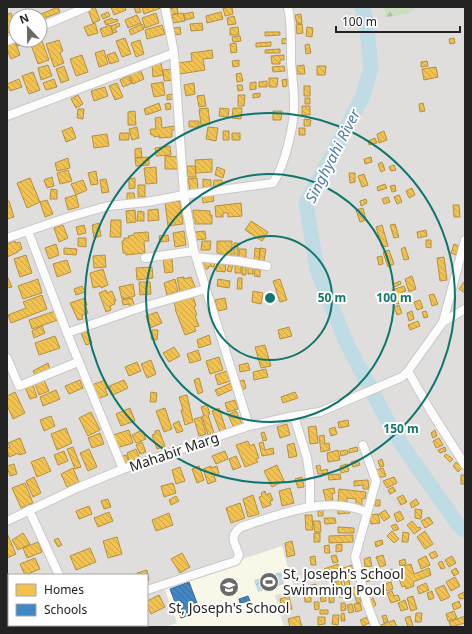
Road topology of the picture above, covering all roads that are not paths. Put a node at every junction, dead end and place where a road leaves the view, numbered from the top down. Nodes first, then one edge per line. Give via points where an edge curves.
1 (87, 7) edge
2 (165, 7) edge
3 (288, 7) edge
4 (48, 24) edge
5 (174, 53) junction
6 (7, 116) edge
7 (184, 195) junction
8 (28, 231) junction
9 (7, 238) edge
10 (465, 240) edge
11 (195, 254) junction
12 (145, 258) dead end
13 (267, 266) dead end
14 (206, 288) junction
15 (465, 309) edge
16 (443, 322) junction
17 (67, 333) junction
18 (7, 358) edge
19 (78, 362) junction
20 (405, 374) junction
21 (294, 416) junction
22 (249, 426) junction
23 (363, 445) dead end
24 (465, 465) edge
25 (123, 469) junction
26 (310, 507) junction
27 (29, 510) junction
28 (366, 512) junction
29 (7, 521) edge
30 (59, 574) edge
31 (148, 590) edge
32 (376, 627) edge

1 - 4 street
2 - 5 street
3 - 7 street via 294,102 292,127 278,175 273,183
5 - 6 street
5 - 7 street
7 - 8 street via 108,206
7 - 11 street
8 - 9 street
8 - 17 street
10 - 16 street
11 - 12 street
11 - 13 street
11 - 14 street
14 - 17 street
14 - 22 street
15 - 16 street
16 - 20 street
17 - 19 street
18 - 19 street via 19,386
19 - 25 street
20 - 21 street, Mahabir Marg via 320,412
20 - 24 street
21 - 22 street, Mahabir Marg
21 - 26 street via 307,458
22 - 25 street, Mahabir Marg
23 - 28 street via 376,481
25 - 27 street, Mahabir Marg
26 - 28 street via 354,506
26 - 31 street via 241,527 233,538 239,556 236,561
27 - 29 street, Mahabir Marg
27 - 30 street
28 - 32 street via 354,556

